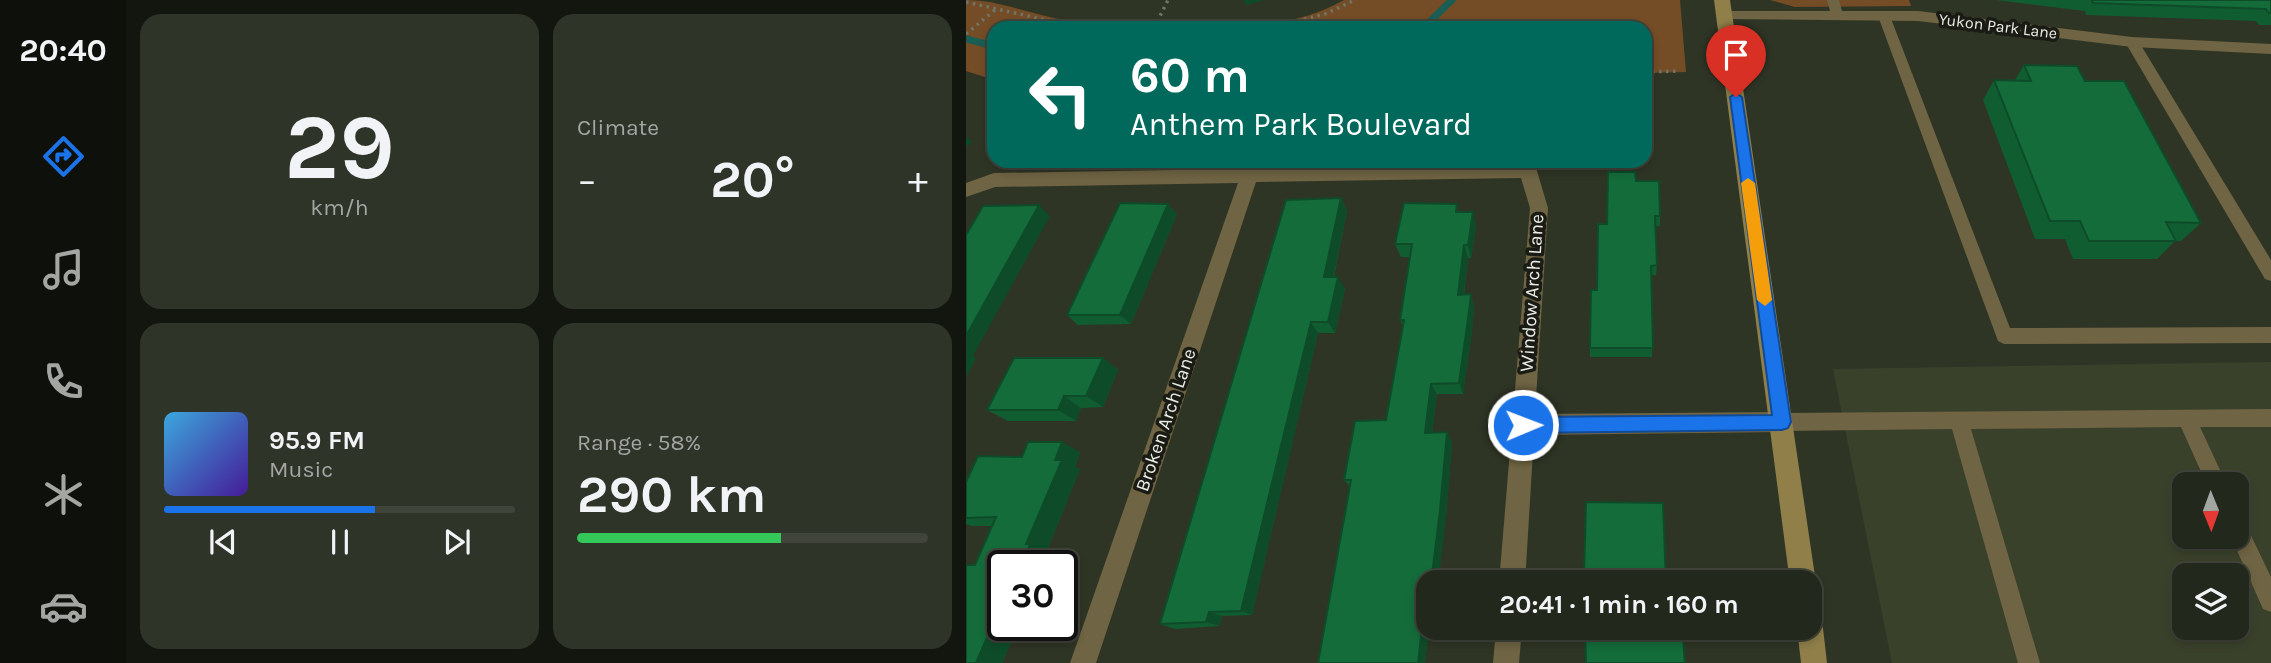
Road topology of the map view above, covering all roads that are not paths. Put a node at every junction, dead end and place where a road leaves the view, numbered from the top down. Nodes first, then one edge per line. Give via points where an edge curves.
1 (1723, 8) edge
2 (1835, 8) edge
3 (1884, 16) junction
4 (2132, 43) junction
5 (2271, 49) edge
6 (1249, 177) junction
7 (968, 189) edge
8 (2271, 274) edge
9 (2271, 335) edge
10 (2271, 418) edge
11 (2187, 419) junction
12 (1959, 420) junction
13 (1782, 422) junction
14 (1523, 425) junction
15 (2211, 472) edge
16 (2247, 550) edge
17 (1513, 570) edge
18 (1801, 570) edge
19 (2271, 601) edge
20 (1508, 640) edge
21 (1811, 640) edge
22 (1083, 663) edge
23 (1506, 663) edge
24 (1814, 663) edge
25 (2029, 663) edge

1 - 2 street, Yukon Park Lane
1 - 13 main road
2 - 3 street, Yukon Park Lane
3 - 4 street, Yukon Park Lane
3 - 9 lane via 2004,336
4 - 5 street, Yukon Park Lane
4 - 8 lane
6 - 7 street via 994,180
6 - 14 street, Window Arch Lane via 1528,171 1539,208
6 - 22 street, Broken Arch Lane
10 - 11 lane
11 - 12 lane
11 - 15 lane
12 - 13 lane
12 - 25 lane
13 - 14 street
13 - 18 main road
14 - 17 street, Window Arch Lane
16 - 19 lane
20 - 23 street
21 - 24 main road

